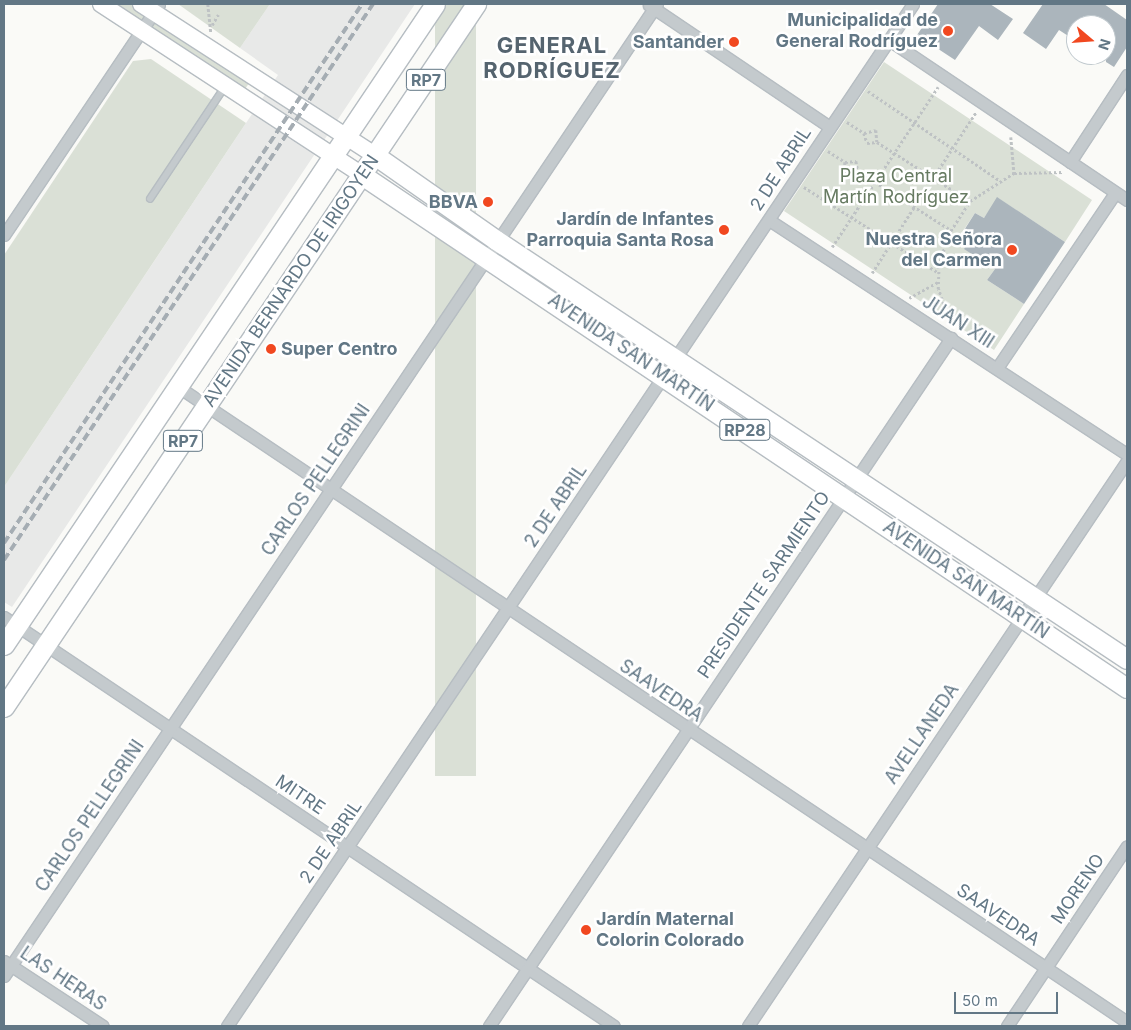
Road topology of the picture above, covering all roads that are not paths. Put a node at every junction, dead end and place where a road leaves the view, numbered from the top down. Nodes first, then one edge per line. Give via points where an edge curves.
1 (100, 4) edge
2 (435, 4) edge
3 (476, 4) edge
4 (913, 4) edge
5 (653, 5) edge
6 (151, 6) edge
7 (140, 31) junction
8 (888, 40) junction
9 (1127, 76) edge
10 (225, 86) junction
11 (830, 127) junction
12 (345, 139) junction
13 (333, 156) junction
14 (376, 156) junction
15 (1070, 162) junction
16 (362, 176) junction
17 (1116, 193) junction
18 (150, 199) dead end
19 (1127, 200) edge
20 (769, 220) junction
21 (4, 235) edge
22 (496, 240) junction
23 (486, 256) junction
24 (951, 338) junction
25 (675, 358) junction
26 (997, 368) junction
27 (664, 375) junction
28 (176, 386) junction
29 (206, 406) junction
30 (1127, 454) edge
31 (1127, 461) edge
32 (856, 480) junction
33 (332, 490) junction
34 (845, 498) junction
35 (1036, 598) junction
36 (508, 610) junction
37 (1022, 617) junction
38 (10, 621) edge
39 (47, 642) junction
40 (4, 645) edge
41 (1127, 660) edge
42 (1127, 688) edge
43 (4, 707) edge
44 (169, 729) junction
45 (686, 729) junction
46 (1127, 846) edge
47 (868, 847) junction
48 (348, 848) junction
49 (7, 963) edge
50 (527, 969) junction
51 (1046, 969) junction
52 (4, 976) edge
53 (1127, 1022) edge
54 (103, 1026) edge
55 (227, 1026) edge
56 (489, 1026) edge
57 (614, 1026) edge
58 (748, 1026) edge
59 (1007, 1026) edge

1 - 7 main road, RP28
2 - 12 main road, AVENIDA BERNARDO DE IRIGOYEN / RP7
3 - 14 main road, AVENIDA BERNARDO DE IRIGOYEN / RP7
4 - 8 street, 2 DE ABRIL
5 - 11 street
5 - 22 street, CARLOS PELLEGRINI
6 - 7 street
6 - 12 main road, AVENIDA SAN MARTÍN / RP28 via 212,52
7 - 10 main road, RP28
7 - 21 street
8 - 11 street, 2 DE ABRIL
8 - 15 street
9 - 15 street
10 - 13 main road, AVENIDA SAN MARTÍN / RP28
10 - 18 lane
11 - 20 street, 2 DE ABRIL
12 - 13 main road, AVENIDA BERNARDO DE IRIGOYEN / RP7
12 - 14 main road, AVENIDA SAN MARTÍN / RP28
13 - 16 main road, AVENIDA SAN MARTÍN / RP28
13 - 28 main road, AVENIDA BERNARDO DE IRIGOYEN / RP7
14 - 16 main road, AVENIDA BERNARDO DE IRIGOYEN / RP7
14 - 22 main road, AVENIDA SAN MARTÍN / RP28
15 - 17 street
16 - 23 main road, AVENIDA SAN MARTÍN / RP28
16 - 29 main road, AVENIDA BERNARDO DE IRIGOYEN / RP7
17 - 19 street
17 - 26 street
20 - 24 street, JUAN XIII
20 - 25 street, 2 DE ABRIL
22 - 23 street, CARLOS PELLEGRINI
22 - 25 main road, AVENIDA SAN MARTÍN / RP28
23 - 27 main road, AVENIDA SAN MARTÍN / RP28
23 - 33 street, CARLOS PELLEGRINI
24 - 26 street, JUAN XIII
24 - 32 street, PRESIDENTE SARMIENTO
25 - 27 street, 2 DE ABRIL
25 - 32 main road, AVENIDA SAN MARTÍN / RP28
26 - 30 street, JUAN XIII
27 - 34 main road, AVENIDA SAN MARTÍN / RP28
27 - 36 street, 2 DE ABRIL
28 - 29 street, SAAVEDRA
28 - 38 main road, AVENIDA BERNARDO DE IRIGOYEN / RP7
29 - 33 street, SAAVEDRA
29 - 39 main road, AVENIDA BERNARDO DE IRIGOYEN / RP7
31 - 35 street, AVELLANEDA
32 - 34 street, PRESIDENTE SARMIENTO
32 - 35 main road, AVENIDA SAN MARTÍN / RP28
33 - 36 street, SAAVEDRA
33 - 44 street, CARLOS PELLEGRINI
34 - 37 main road, AVENIDA SAN MARTÍN / RP28
34 - 45 street, PRESIDENTE SARMIENTO
35 - 37 street, AVELLANEDA
35 - 41 main road, AVENIDA SAN MARTÍN / RP28
36 - 45 street, SAAVEDRA
36 - 48 street, 2 DE ABRIL
37 - 42 main road, AVENIDA SAN MARTÍN / RP28
37 - 47 street, AVELLANEDA
38 - 39 street, MITRE
38 - 40 main road, AVENIDA BERNARDO DE IRIGOYEN / RP7
39 - 43 main road, AVENIDA BERNARDO DE IRIGOYEN / RP7
39 - 44 street, MITRE
44 - 48 street, MITRE
44 - 49 street, CARLOS PELLEGRINI
45 - 47 street, SAAVEDRA
45 - 50 street, PRESIDENTE SARMIENTO
46 - 51 street, MORENO
47 - 51 street, SAAVEDRA
47 - 58 street, AVELLANEDA
48 - 50 street, MITRE
48 - 55 street, 2 DE ABRIL
49 - 52 street, CARLOS PELLEGRINI
49 - 54 street, LAS HERAS
50 - 56 street, PRESIDENTE SARMIENTO
50 - 57 street, MITRE
51 - 53 street, SAAVEDRA
51 - 59 street, MORENO

